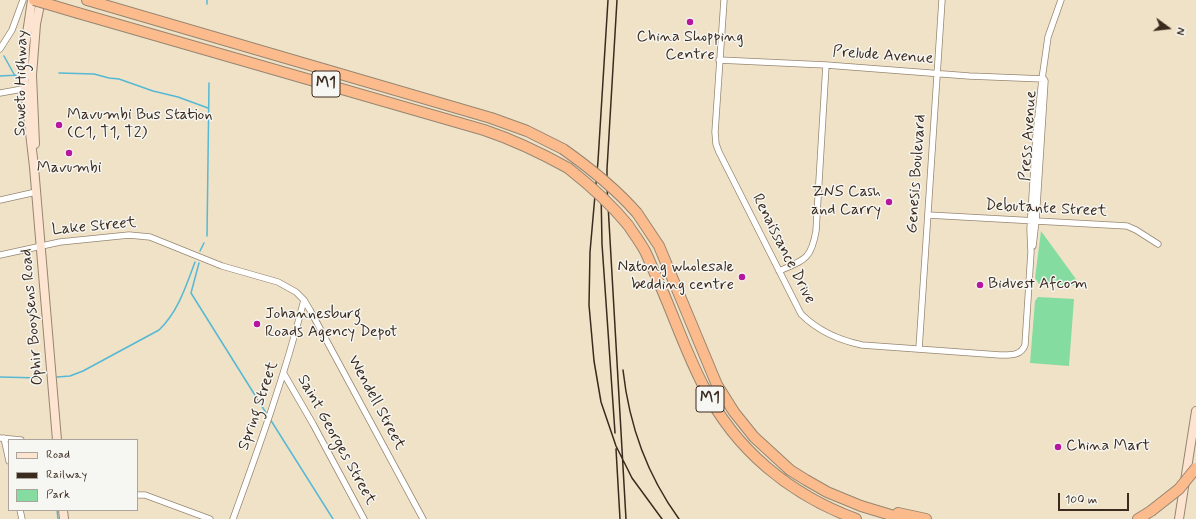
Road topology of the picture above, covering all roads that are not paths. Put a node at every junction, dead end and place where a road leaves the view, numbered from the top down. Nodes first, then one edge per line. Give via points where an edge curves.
1 (23, 0) edge
2 (33, 0) edge
3 (41, 0) edge
4 (87, 0) edge
5 (724, 0) edge
6 (942, 0) edge
7 (1061, 0) edge
8 (0, 49) edge
9 (719, 60) junction
10 (826, 65) junction
11 (937, 74) junction
12 (1043, 79) junction
13 (28, 88) junction
14 (0, 93) edge
15 (1040, 117) junction
16 (36, 192) junction
17 (0, 200) edge
18 (1037, 207) junction
19 (928, 215) junction
20 (1034, 221) junction
21 (1048, 221) junction
22 (1036, 228) junction
23 (1158, 244) dead end
24 (41, 245) junction
25 (1031, 252) junction
26 (0, 255) edge
27 (779, 271) junction
28 (304, 300) junction
29 (919, 349) junction
30 (1019, 353) joint
31 (284, 374) junction
32 (1196, 411) edge
33 (2, 438) edge
34 (57, 439) edge
35 (8, 458) edge
36 (1196, 468) edge
37 (138, 495) edge
38 (861, 506) junction
39 (210, 519) edge
40 (233, 519) edge
41 (364, 519) edge
42 (423, 519) edge
43 (856, 519) edge
44 (904, 519) edge
45 (926, 519) edge
46 (1138, 519) edge
47 (1180, 519) edge

1 - 8 street via 12,30
2 - 13 main road, Soweto Highway via 25,47
2 - 43 highway, M1, bridge via 484,130 521,144 568,168 593,187 613,207 645,251 704,388 722,420 769,470 795,489
3 - 13 main road, Soweto Highway
4 - 38 highway, M1, bridge via 491,118 563,148 590,167 637,213 659,246 717,385 754,437 790,470 827,492
5 - 9 street, Renaissance Drive
6 - 11 street, Genesis Boulevard
7 - 12 street, Press Avenue via 1050,27
9 - 10 street, Prelude Avenue
9 - 27 street, Renaissance Drive via 716,144
10 - 11 street, Prelude Avenue
10 - 27 street via 813,245 802,260
11 - 12 street, Prelude Avenue
11 - 19 street, Genesis Boulevard
12 - 15 street, Press Avenue
13 - 14 street
13 - 16 main road, Soweto Highway
15 - 18 street, Press Avenue
15 - 20 street, Press Avenue
16 - 17 street
16 - 24 main road, Ophir Booysens Road
18 - 20 street, Press Avenue
18 - 21 street via 1042,217
19 - 20 street, Debutante Street
19 - 29 street, Genesis Boulevard
20 - 21 street, Debutante Street
20 - 22 street, Press Avenue
20 - 25 street, Press Avenue
21 - 22 street
21 - 23 street, Debutante Street via 1127,226
22 - 25 street, Press Avenue
24 - 26 street, Lake Street
24 - 28 street, Lake Street via 137,236 156,239 231,269 278,282
24 - 34 main road, Ophir Booysens Road
25 - 30 street, Press Avenue via 1025,345
27 - 29 street, Renaissance Drive via 801,314 821,330 847,342 862,345
28 - 31 street, Spring Street
28 - 42 street, Wendell Street
29 - 30 street, Renaissance Drive via 1000,355
31 - 40 street, Spring Street
31 - 41 street, Saint Georges Street
32 - 47 main road
33 - 35 street
36 - 46 highway, bridge via 1179,489
37 - 39 street via 145,495
38 - 44 highway, M1
38 - 45 highway

